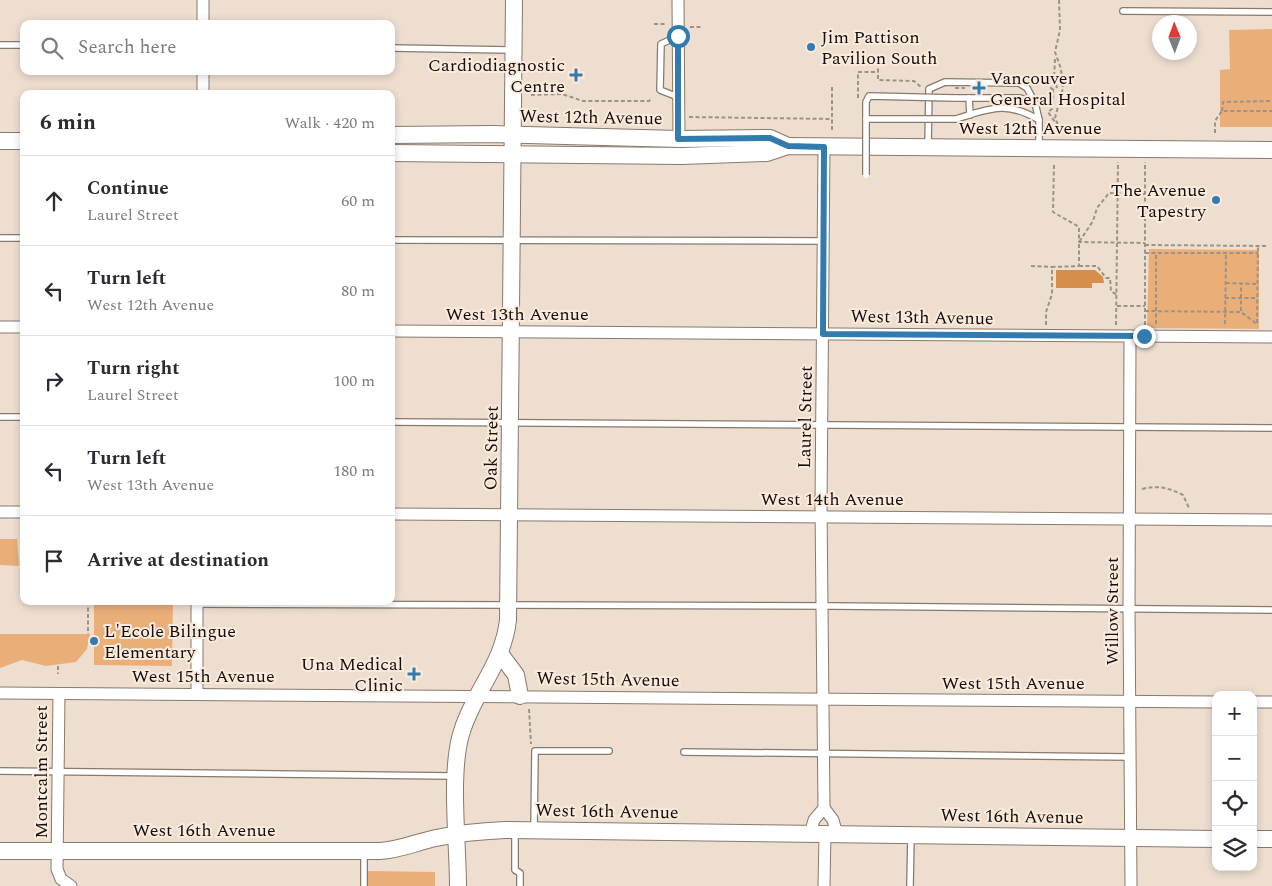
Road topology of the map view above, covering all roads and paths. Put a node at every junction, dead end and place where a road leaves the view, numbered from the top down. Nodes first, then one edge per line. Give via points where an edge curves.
1 (203, 0) edge
2 (514, 0) edge
3 (678, 0) edge
4 (1059, 0) edge
5 (1122, 11) dead end
6 (1272, 12) edge
7 (203, 20) edge
8 (654, 24) dead end
9 (667, 24) dead end
10 (688, 27) dead end
11 (702, 27) dead end
12 (678, 36) junction
13 (0, 45) edge
14 (20, 45) edge
15 (395, 48) edge
16 (515, 50) junction
17 (1056, 59) junction
18 (878, 62) dead end
19 (203, 75) edge
20 (1054, 80) junction
21 (832, 86) dead end
22 (930, 88) dead end
23 (947, 88) dead end
24 (966, 88) dead end
25 (203, 90) edge
26 (1053, 90) junction
27 (531, 95) dead end
28 (600, 96) dead end
29 (678, 97) junction
30 (652, 98) dead end
31 (969, 98) junction
32 (600, 101) junction
33 (1272, 101) edge
34 (1035, 103) junction
35 (1222, 111) junction
36 (1272, 111) edge
37 (970, 115) junction
38 (687, 117) dead end
39 (866, 119) junction
40 (832, 120) junction
41 (1039, 120) junction
42 (1056, 122) junction
43 (832, 130) dead end
44 (1061, 132) dead end
45 (1215, 133) dead end
46 (395, 135) edge
47 (512, 135) junction
48 (678, 139) junction
49 (0, 140) edge
50 (20, 141) edge
51 (788, 146) junction
52 (824, 147) junction
53 (928, 147) junction
54 (1039, 148) junction
55 (1272, 150) edge
56 (395, 153) edge
57 (512, 154) junction
58 (1118, 160) dead end
59 (1145, 160) dead end
60 (1054, 165) dead end
61 (866, 176) dead end
62 (1117, 194) junction
63 (1145, 194) junction
64 (0, 238) edge
65 (20, 238) edge
66 (513, 239) junction
67 (395, 240) edge
68 (824, 241) junction
69 (1079, 242) junction
70 (1117, 242) junction
71 (1145, 244) junction
72 (1258, 246) junction
73 (1268, 246) dead end
74 (1145, 253) junction
75 (1156, 253) junction
76 (1226, 253) junction
77 (1258, 253) junction
78 (1031, 266) dead end
79 (1079, 266) junction
80 (1052, 267) junction
81 (1226, 283) junction
82 (1241, 284) junction
83 (1258, 284) junction
84 (1117, 295) junction
85 (1225, 298) junction
86 (1241, 298) junction
87 (1258, 298) junction
88 (1117, 306) junction
89 (1145, 306) junction
90 (1145, 311) junction
91 (1156, 311) junction
92 (1225, 312) junction
93 (1241, 312) junction
94 (1156, 324) dead end
95 (1225, 324) dead end
96 (1046, 325) dead end
97 (0, 327) edge
98 (20, 327) edge
99 (1116, 328) dead end
100 (1145, 328) dead end
101 (395, 331) edge
102 (512, 332) junction
103 (823, 334) junction
104 (1130, 336) junction
105 (1272, 337) edge
106 (0, 417) edge
107 (20, 418) edge
108 (395, 422) edge
109 (511, 423) junction
110 (823, 424) junction
111 (1129, 427) junction
112 (1272, 428) edge
113 (1142, 489) dead end
114 (1189, 508) dead end
115 (0, 512) edge
116 (20, 512) edge
117 (395, 514) edge
118 (510, 514) junction
119 (821, 516) junction
120 (1129, 518) junction
121 (1272, 520) edge
122 (395, 604) edge
123 (88, 605) edge
124 (197, 605) edge
125 (509, 605) junction
126 (822, 606) junction
127 (1129, 610) junction
128 (1272, 610) edge
129 (88, 634) dead end
130 (501, 655) junction
131 (58, 666) dead end
132 (58, 674) dead end
133 (0, 693) edge
134 (197, 693) junction
135 (59, 694) junction
136 (478, 696) junction
137 (520, 696) junction
138 (823, 699) junction
139 (1130, 701) junction
140 (1212, 702) edge
141 (1257, 702) edge
142 (1272, 702) edge
143 (529, 709) dead end
144 (535, 751) junction
145 (609, 751) dead end
146 (684, 752) dead end
147 (824, 754) junction
148 (1130, 757) junction
149 (0, 771) edge
150 (58, 772) junction
151 (456, 776) junction
152 (824, 808) junction
153 (515, 830) junction
154 (534, 830) junction
155 (824, 834) junction
156 (457, 835) junction
157 (911, 835) junction
158 (1131, 838) junction
159 (1212, 839) edge
160 (1257, 839) edge
161 (1272, 840) edge
162 (58, 850) junction
163 (0, 851) edge
164 (364, 851) junction
165 (70, 886) edge
166 (364, 886) edge
167 (458, 886) edge
168 (520, 886) edge
169 (824, 886) edge
170 (910, 886) edge
171 (1131, 886) edge

1 - 7 street
2 - 16 street, Oak Street
3 - 12 street
4 - 17 path via 1060,30
5 - 6 lane
8 - 9 path
10 - 11 path
12 - 29 street
12 - 29 lane via 661,44 660,90
13 - 14 lane
15 - 16 lane
16 - 47 street, Oak Street
17 - 20 path
17 - 42 path via 1064,88
18 - 22 path, bridge via 878,80 914,81 922,88
19 - 25 street
20 - 26 path via 1057,87
20 - 26 path via 1048,85
21 - 40 path
23 - 24 path, bridge
26 - 42 path via 1052,109 1048,112
27 - 32 path via 562,94 583,101
28 - 32 path
29 - 48 street
30 - 32 path via 649,101
31 - 34 lane via 1020,98
31 - 37 lane
31 - 39 lane, bridge via 871,95 866,100
33 - 35 path via 1223,102
34 - 41 lane
34 - 53 lane via 1028,88 1018,83 945,82 929,89
35 - 36 path
35 - 45 path via 1215,121
37 - 39 lane, bridge via 956,119
37 - 41 lane via 1001,107 1024,111
38 - 40 path
39 - 61 lane, bridge
40 - 43 path
41 - 54 lane
42 - 44 path
46 - 47 street, West 12th Avenue
47 - 48 street, West 12th Avenue
47 - 57 street, Oak Street
48 - 51 street, West 12th Avenue via 770,138
49 - 50 street
51 - 52 street, West 12th Avenue
51 - 57 street, West 12th Avenue via 767,153 682,156
52 - 53 street, West 12th Avenue
52 - 68 street, Laurel Street
53 - 54 street, West 12th Avenue
54 - 55 street, West 12th Avenue
56 - 57 street, West 12th Avenue
57 - 66 street, Oak Street
58 - 62 path
59 - 63 path
60 - 69 path via 1053,212 1079,227
62 - 63 path
62 - 69 path via 1110,194 1097,208 1093,221
62 - 70 path
63 - 71 path
64 - 65 lane
66 - 67 lane
66 - 68 lane
66 - 102 street, Oak Street
68 - 103 street, Laurel Street
69 - 70 path
69 - 79 path
70 - 71 path
70 - 84 path
71 - 72 path
71 - 74 path
72 - 73 path
72 - 77 path
74 - 75 path
74 - 89 path
75 - 76 path
75 - 91 path
76 - 77 path
76 - 81 path
77 - 83 path
78 - 80 path
79 - 80 path
79 - 84 path via 1097,266 1106,278 1110,278 1111,290
80 - 96 path via 1052,294
81 - 82 path
81 - 85 path
82 - 83 path
82 - 86 path
83 - 87 path
84 - 88 path
85 - 86 path
85 - 92 path
86 - 87 path
86 - 93 path
87 - 93 path via 1257,324
88 - 89 path
88 - 99 path
89 - 90 path
90 - 91 path
90 - 100 path
91 - 92 path
91 - 94 path
92 - 93 path
92 - 95 path
97 - 98 street
101 - 102 street, West 13th Avenue
102 - 103 street, West 13th Avenue
102 - 109 street, Oak Street
103 - 104 street, West 13th Avenue
103 - 110 street, Laurel Street
104 - 105 street, West 13th Avenue
104 - 111 street, Willow Street
106 - 107 lane
108 - 109 lane
109 - 110 lane
109 - 118 street, Oak Street
110 - 111 lane
110 - 119 street, Laurel Street
111 - 112 lane
111 - 120 street, Willow Street
113 - 114 path via 1155,486 1184,495
115 - 116 street
117 - 118 street, West 14th Avenue
118 - 119 street, West 14th Avenue
118 - 125 street, Oak Street
119 - 120 street, West 14th Avenue
119 - 126 street, Laurel Street
120 - 121 street, West 14th Avenue
120 - 127 street, Willow Street
122 - 125 lane
123 - 129 path
124 - 134 street
125 - 126 lane
125 - 130 street, Oak Street via 506,640
126 - 127 lane
126 - 138 street, Laurel Street
127 - 128 lane
127 - 139 street, Willow Street
130 - 136 street, Oak Street
130 - 137 street via 516,675
131 - 132 path
133 - 135 street, West 15th Avenue
134 - 135 street, West 15th Avenue
134 - 136 street, West 15th Avenue
135 - 150 street, Montcalm Street
136 - 137 street, West 15th Avenue
136 - 151 street, Oak Street via 458,746
137 - 138 street, West 15th Avenue
138 - 139 street, West 15th Avenue
138 - 147 street, Laurel Street
139 - 140 street, West 15th Avenue
139 - 148 street, Willow Street
141 - 142 street
143 - 144 path via 530,741
144 - 145 lane
144 - 154 lane
146 - 147 lane
147 - 148 lane
147 - 152 street, Laurel Street
148 - 158 street, Willow Street
149 - 150 lane
150 - 151 lane
150 - 162 street, Montcalm Street
151 - 156 street, Oak Street
152 - 155 street, Laurel Street via 833,820
152 - 155 street, Laurel Street via 814,820
153 - 154 street, West 16th Avenue
153 - 156 street, West 16th Avenue
153 - 168 lane via 515,870 520,873
154 - 155 street, West 16th Avenue
155 - 157 street, West 16th Avenue
155 - 169 street, Laurel Street
156 - 164 street, West 16th Avenue via 395,850
156 - 167 street, Oak Street
157 - 158 street, West 16th Avenue
157 - 170 lane
158 - 159 street, West 16th Avenue
158 - 171 street, Willow Street
160 - 161 street
162 - 163 street, West 16th Avenue
162 - 164 street, West 16th Avenue
162 - 165 street, Montcalm Street via 58,875
164 - 166 lane

